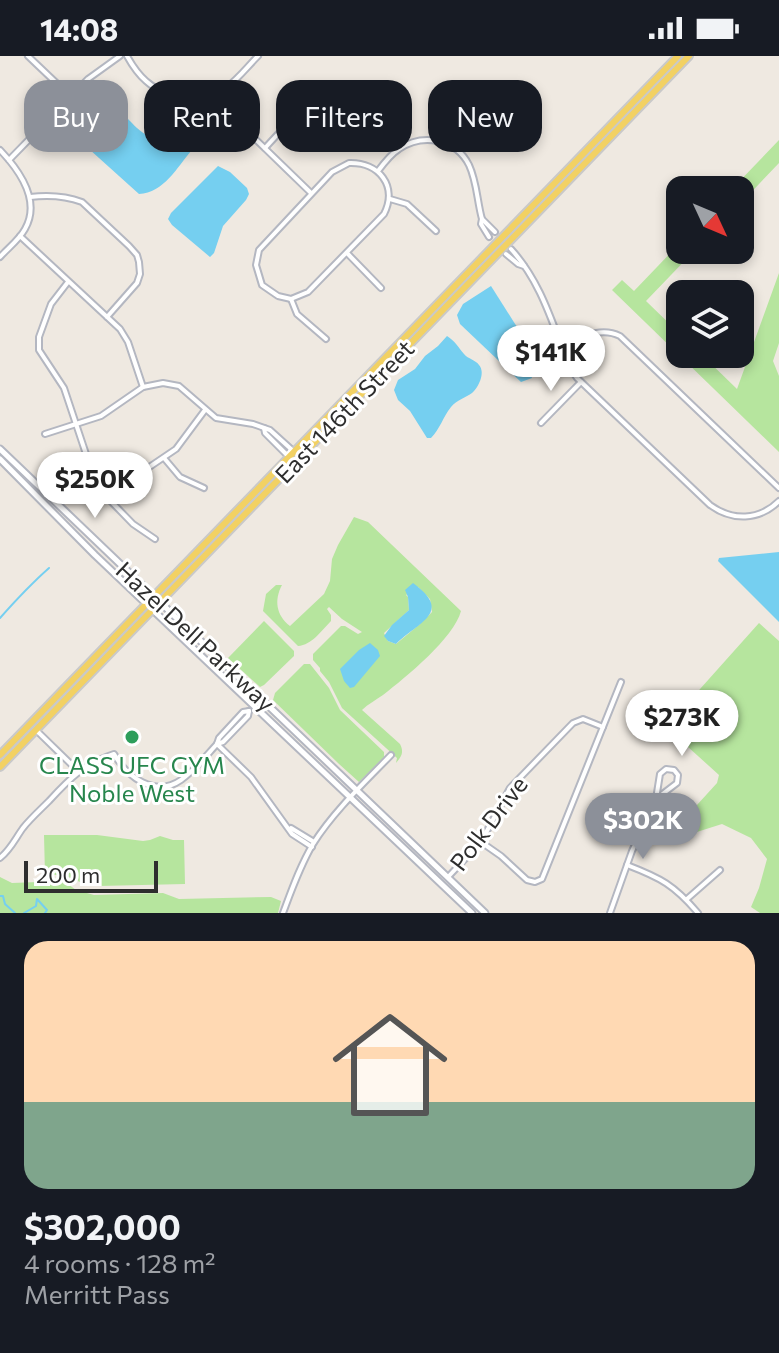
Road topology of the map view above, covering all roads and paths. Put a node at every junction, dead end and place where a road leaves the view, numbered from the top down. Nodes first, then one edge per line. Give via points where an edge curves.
1 (28, 56) edge
2 (120, 56) edge
3 (127, 56) edge
4 (258, 56) edge
5 (677, 56) edge
6 (689, 56) edge
7 (53, 80) edge
8 (87, 80) edge
9 (146, 80) edge
10 (234, 80) edge
11 (276, 136) edge
12 (260, 143) edge
13 (24, 144) edge
14 (265, 148) junction
15 (0, 150) edge
16 (9, 160) junction
17 (378, 171) junction
18 (312, 194) junction
19 (30, 197) junction
20 (390, 199) junction
21 (482, 219) junction
22 (436, 231) dead end
23 (495, 232) dead end
24 (20, 236) junction
25 (489, 237) dead end
26 (509, 251) dead end
27 (347, 253) junction
28 (0, 257) edge
29 (68, 282) junction
30 (381, 288) dead end
31 (291, 299) junction
32 (107, 317) junction
33 (326, 339) dead end
34 (562, 346) junction
35 (581, 382) junction
36 (143, 387) junction
37 (205, 410) junction
38 (541, 423) dead end
39 (76, 424) junction
40 (45, 434) dead end
41 (0, 449) edge
42 (293, 456) junction
43 (164, 458) junction
44 (0, 459) edge
45 (204, 488) dead end
46 (779, 488) edge
47 (112, 501) junction
48 (779, 501) edge
49 (155, 539) dead end
50 (153, 597) junction
51 (160, 603) junction
52 (147, 604) junction
53 (153, 610) junction
54 (621, 682) dead end
55 (603, 727) junction
56 (36, 730) junction
57 (217, 744) junction
58 (0, 755) edge
59 (391, 755) dead end
60 (0, 767) edge
61 (78, 771) junction
62 (357, 790) junction
63 (351, 797) junction
64 (656, 799) junction
65 (481, 842) junction
66 (313, 844) junction
67 (0, 858) edge
68 (627, 865) junction
69 (720, 870) dead end
70 (448, 877) junction
71 (687, 899) junction
72 (283, 913) edge
73 (472, 913) edge
74 (485, 913) edge
75 (610, 913) edge
76 (698, 913) edge

1 - 7 street
2 - 8 street
3 - 9 street
4 - 10 street
5 - 42 main road, East 146th Street
6 - 42 main road, East 146th Street
11 - 14 street
12 - 14 street
13 - 16 street
14 - 18 street
15 - 16 street
16 - 19 street
17 - 18 street via 363,163 345,164
17 - 20 street
17 - 21 street via 397,150 413,142 448,144 467,161
18 - 31 street via 259,250 260,281
19 - 24 street via 29,219
19 - 32 street via 82,202 137,255 137,283
20 - 22 street via 407,204
20 - 27 street via 380,219
21 - 23 street
21 - 25 street
24 - 28 street
24 - 29 street
26 - 34 street via 538,286
27 - 30 street
27 - 31 street via 312,289
29 - 32 street
29 - 39 street via 51,304 38,344 64,388
31 - 33 street via 297,314
32 - 36 street via 125,337
34 - 35 street
34 - 46 street via 600,332 620,336
35 - 38 street
35 - 48 street via 715,509 747,517
36 - 37 street via 174,384
36 - 39 street via 101,416
37 - 42 street via 222,420 264,428
37 - 43 street
39 - 40 street
39 - 47 street via 96,485
41 - 50 main road, Hazel Dell Parkway
42 - 50 main road, East 146th Street
42 - 51 main road, East 146th Street
43 - 45 street via 180,477
43 - 47 street
44 - 52 main road, Hazel Dell Parkway
47 - 49 street
50 - 51 main road, Hazel Dell Parkway
50 - 52 main road, East 146th Street
51 - 53 main road, East 146th Street
51 - 62 main road, Hazel Dell Parkway
52 - 53 main road, Hazel Dell Parkway
52 - 58 main road, East 146th Street
53 - 56 main road, East 146th Street
53 - 63 main road, Hazel Dell Parkway
54 - 55 street
55 - 65 street, Polk Drive via 583,719 573,723 508,791
55 - 65 street via 542,879 527,880
56 - 60 main road, East 146th Street
56 - 61 street
57 - 57 street via 223,742 249,711 243,712
57 - 61 street via 189,774 170,785 145,785 114,754
57 - 66 street via 251,777 292,834
59 - 62 street
61 - 67 street
62 - 63 street
62 - 70 main road, Hazel Dell Parkway
63 - 66 street
63 - 73 main road, Hazel Dell Parkway
64 - 64 street via 677,783 674,770 660,774
64 - 68 street
65 - 70 street, Polk Drive
66 - 72 street
68 - 71 street via 664,881
68 - 75 street
69 - 71 street
70 - 74 main road, Hazel Dell Parkway
71 - 76 street

